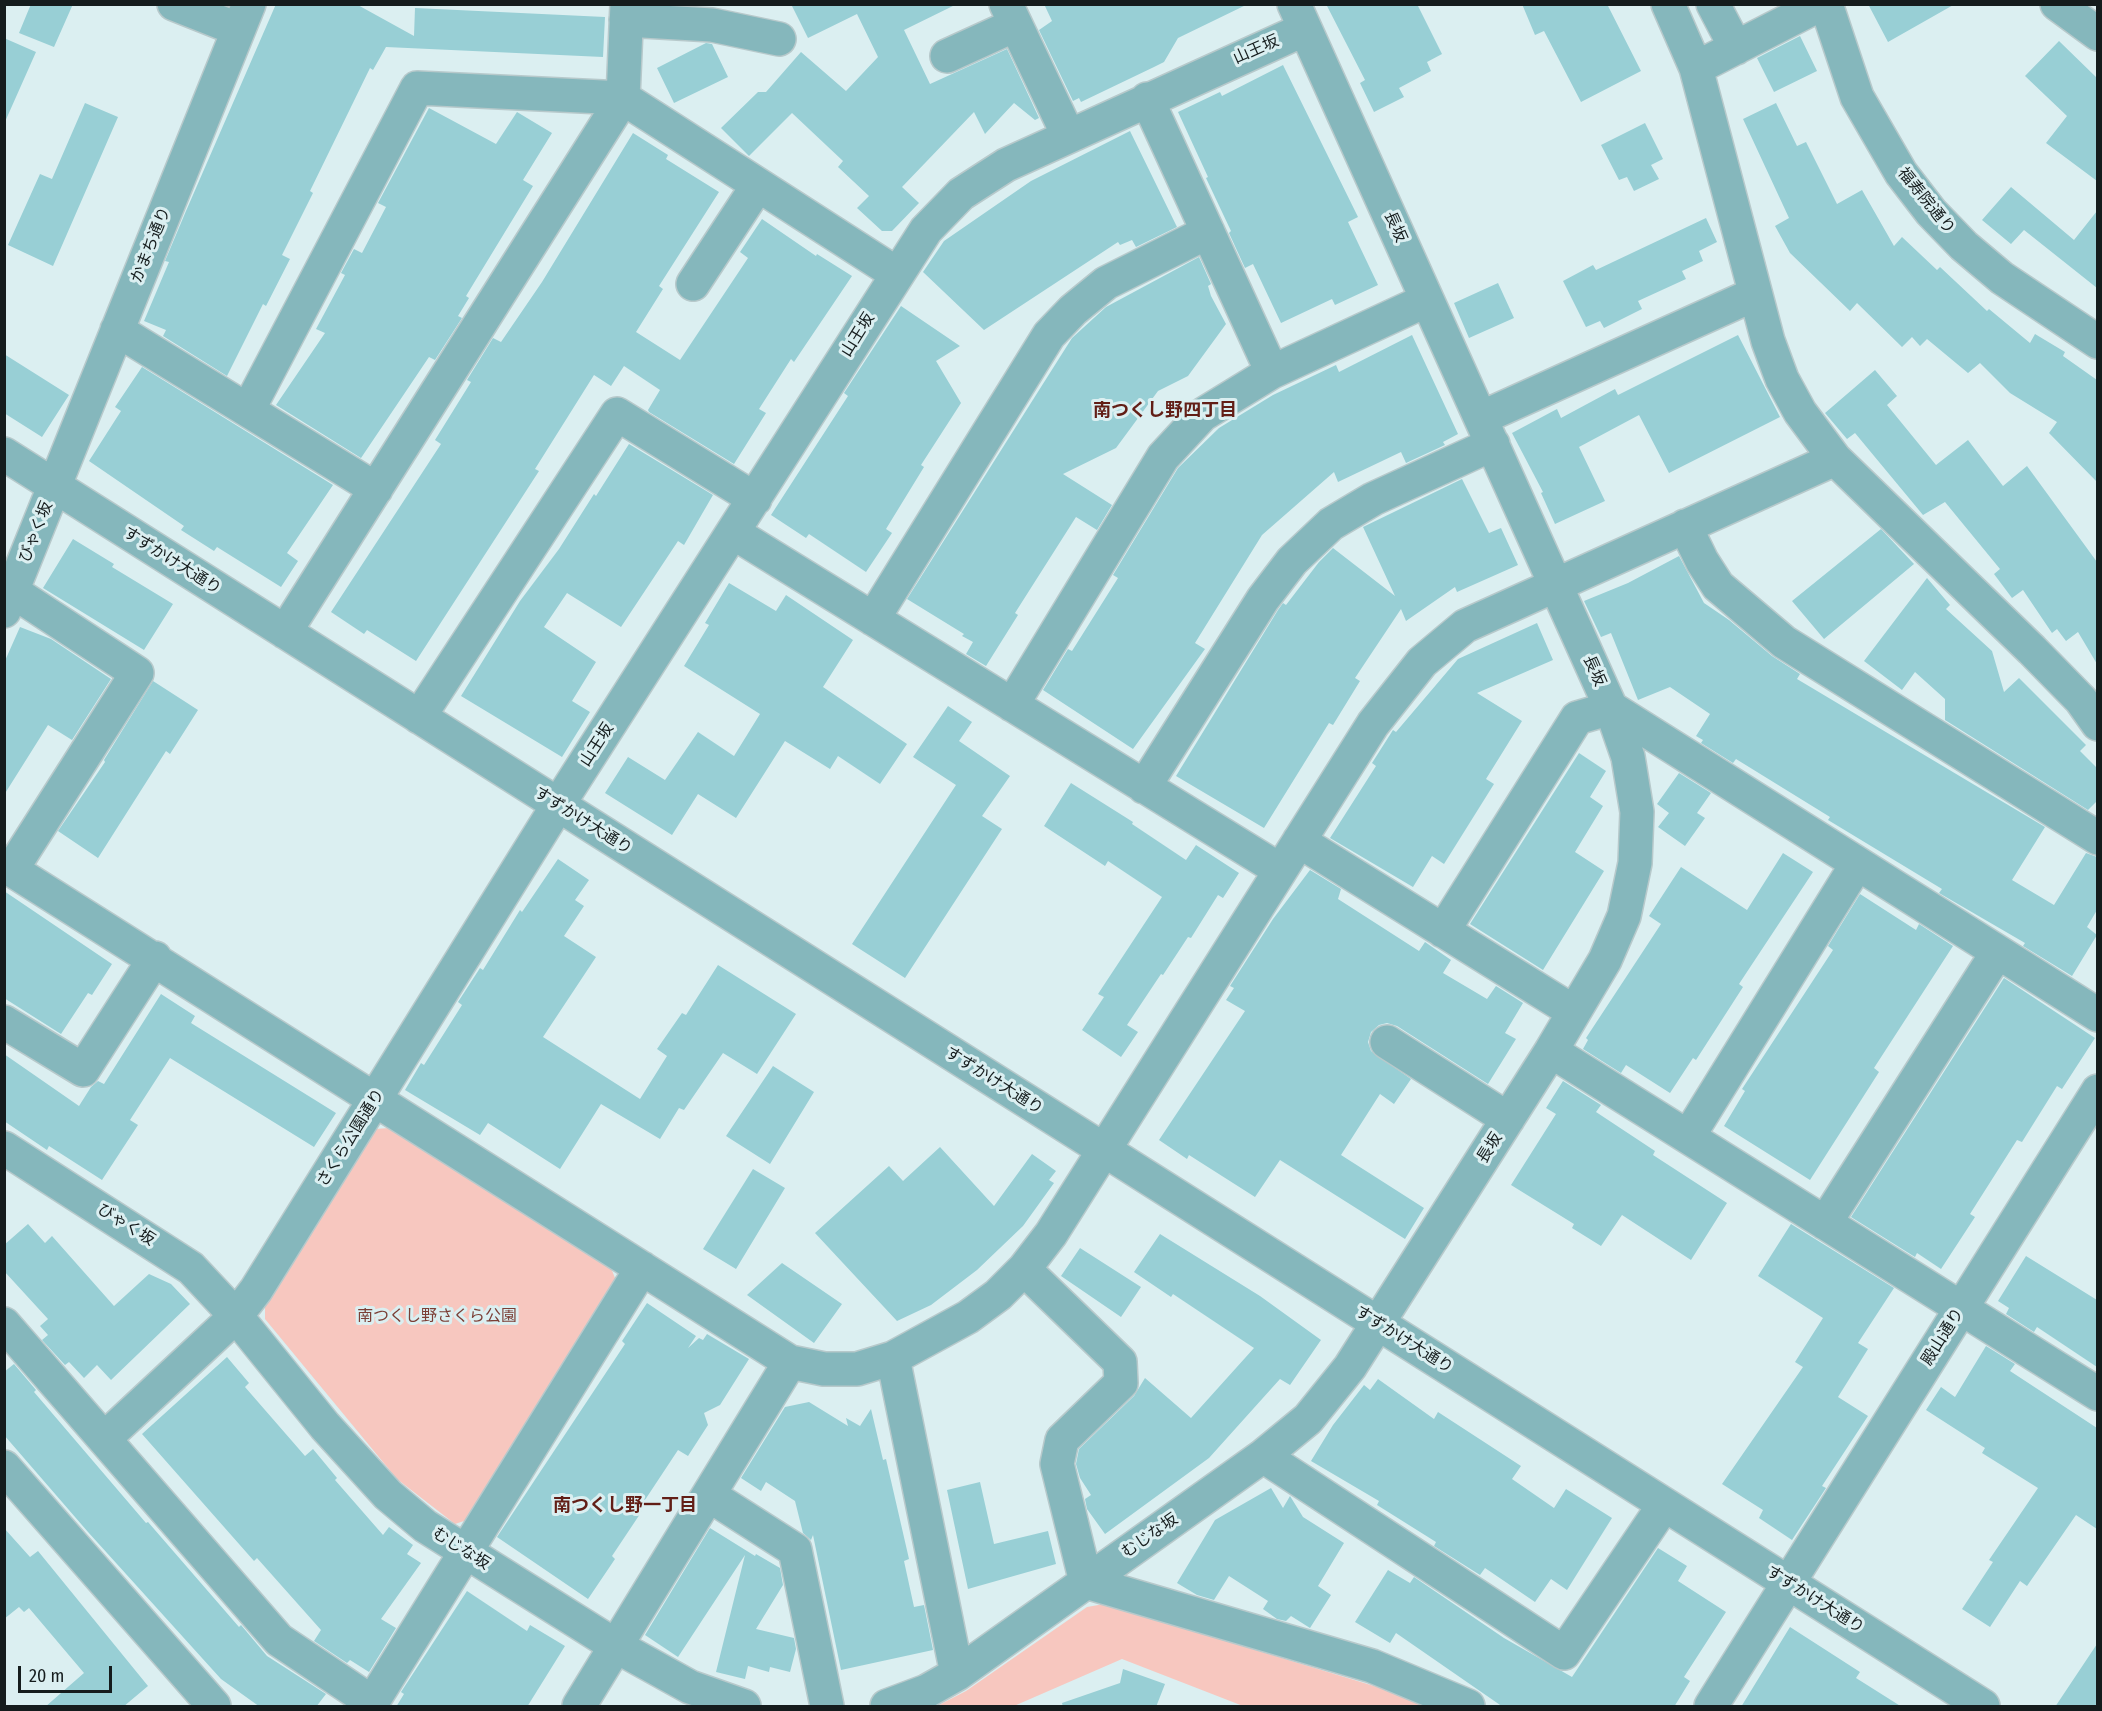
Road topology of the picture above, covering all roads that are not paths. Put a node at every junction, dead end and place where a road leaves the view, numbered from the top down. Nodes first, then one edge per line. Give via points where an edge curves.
1 (174, 4) edge
2 (1668, 4) edge
3 (1713, 4) edge
4 (1824, 4) edge
5 (2057, 4) edge
6 (627, 12) edge
7 (1011, 15) edge
8 (1300, 16) edge
9 (243, 17) edge
10 (2097, 34) edge
11 (779, 39) dead end
12 (1736, 48) junction
13 (946, 56) dead end
14 (1696, 68) junction
15 (623, 98) junction
16 (1147, 99) junction
17 (1068, 135) junction
18 (758, 184) junction
19 (1208, 232) junction
20 (897, 274) junction
21 (693, 284) dead end
22 (1755, 294) junction
23 (1427, 300) junction
24 (117, 330) junction
25 (2097, 342) edge
26 (1272, 372) junction
27 (248, 410) junction
28 (1487, 431) junction
29 (4, 454) edge
30 (1835, 459) junction
31 (55, 487) junction
32 (376, 489) junction
33 (755, 499) junction
34 (1685, 526) junction
35 (734, 533) junction
36 (1556, 585) junction
37 (8, 601) edge
38 (873, 619) junction
39 (285, 632) junction
40 (1012, 705) junction
41 (1611, 708) junction
42 (419, 717) junction
43 (2097, 724) edge
44 (1144, 787) junction
45 (558, 805) junction
46 (2097, 838) edge
47 (1299, 841) junction
48 (1857, 864) junction
49 (8, 867) edge
50 (1280, 870) junction
51 (1443, 931) junction
52 (1997, 952) junction
53 (155, 958) junction
54 (1574, 1012) junction
55 (2097, 1016) edge
56 (4, 1022) edge
57 (1387, 1042) dead end
58 (1551, 1051) junction
59 (2097, 1091) edge
60 (376, 1098) junction
61 (1508, 1119) junction
62 (1688, 1137) junction
63 (4, 1148) edge
64 (1104, 1150) junction
65 (1825, 1223) junction
66 (642, 1268) junction
67 (1024, 1269) junction
68 (1961, 1308) junction
69 (236, 1316) junction
70 (4, 1324) edge
71 (1378, 1324) junction
72 (893, 1358) junction
73 (790, 1362) junction
74 (2095, 1388) edge
75 (104, 1439) junction
76 (1263, 1456) junction
77 (4, 1467) edge
78 (709, 1495) junction
79 (1664, 1505) junction
80 (466, 1552) junction
81 (1086, 1582) junction
82 (1788, 1583) junction
83 (616, 1646) junction
84 (957, 1674) junction
85 (372, 1705) edge
86 (892, 1706) edge
87 (214, 1707) edge
88 (579, 1707) edge
89 (744, 1707) edge
90 (827, 1707) edge
91 (1468, 1707) edge
92 (1711, 1707) edge
93 (1983, 1707) edge

1 - 9 street
2 - 14 street
3 - 12 street
4 - 12 street
4 - 25 street, 福寿院通り via 1857,97 1901,173 1931,212 2002,278
5 - 10 street
6 - 11 street
6 - 15 street
7 - 13 street
7 - 17 street
8 - 16 street, 山王坂
8 - 23 street, 長坂
9 - 24 street, かまち通り
12 - 14 street
14 - 22 street
15 - 18 street
15 - 27 street via 417,88
15 - 32 street
16 - 17 street, 山王坂
16 - 19 street
17 - 20 street, 山王坂 via 1006,165 961,194 926,230
18 - 20 street
18 - 21 street
19 - 26 street
19 - 38 street via 1106,283 1049,335
20 - 33 street, 山王坂
22 - 28 street
22 - 30 street via 1782,380
23 - 26 street
23 - 28 street, 長坂
24 - 27 street
24 - 31 street, かまち通り
26 - 40 street via 1202,415 1163,457
27 - 32 street
28 - 36 street, 長坂
28 - 44 street via 1339,519 1292,561 1263,599
29 - 31 street, すずかけ大通り
30 - 34 street
30 - 43 street via 2032,650 2081,700
31 - 37 street, びゃく坂
31 - 39 street, すずかけ大通り
32 - 39 street
33 - 35 street, 山王坂
33 - 42 street via 617,414
34 - 36 street
34 - 46 street via 1718,586 1784,642
35 - 38 street
35 - 45 street, 山王坂
36 - 41 street, 長坂
36 - 47 street via 1465,626 1422,662 1373,724
37 - 49 street via 137,673
38 - 40 street
39 - 42 street, すずかけ大通り
40 - 44 street
41 - 48 street
41 - 51 street via 1577,718
41 - 54 street, 長坂 via 1628,757 1635,801 1635,863 1624,916 1605,960
42 - 45 street, すずかけ大通り
44 - 50 street
45 - 60 street, さくら公園通り
45 - 64 street, すずかけ大通り
47 - 50 street
47 - 51 street
48 - 52 street
48 - 62 street
49 - 53 street
50 - 64 street
51 - 54 street
52 - 55 street
52 - 65 street
53 - 56 street via 83,1070
53 - 60 street
54 - 58 street, 長坂
57 - 61 street
58 - 61 street, 長坂
58 - 62 street
59 - 68 street, 殿山通り
60 - 66 street
60 - 69 street, さくら公園通り
61 - 71 street, 長坂
62 - 65 street
63 - 69 street, びゃく坂 via 191,1268
64 - 67 street
64 - 71 street, すずかけ大通り
65 - 68 street
66 - 73 street
66 - 80 street
67 - 72 street via 968,1317
67 - 81 street via 1120,1362 1121,1383 1062,1440 1057,1464
68 - 74 street
68 - 82 street, 殿山通り
69 - 75 street, さくら公園通り
69 - 80 street, むじな坂 via 325,1426 388,1495 425,1527
70 - 75 street
71 - 76 street, むじな坂 via 1308,1419
71 - 79 street, すずかけ大通り
72 - 73 street via 857,1369 824,1370
72 - 84 street
73 - 78 street
75 - 85 street via 279,1640
76 - 79 street via 1564,1653
76 - 81 street, むじな坂
77 - 87 street
78 - 83 street
78 - 90 street via 795,1550
79 - 82 street, すずかけ大通り
80 - 83 street, むじな坂
80 - 85 street
81 - 84 street, むじな坂
81 - 91 street via 1372,1666
82 - 92 street, 殿山通り
82 - 93 street, すずかけ大通り
83 - 88 street
83 - 89 street, むじな坂 via 690,1687
84 - 86 street, むじな坂

